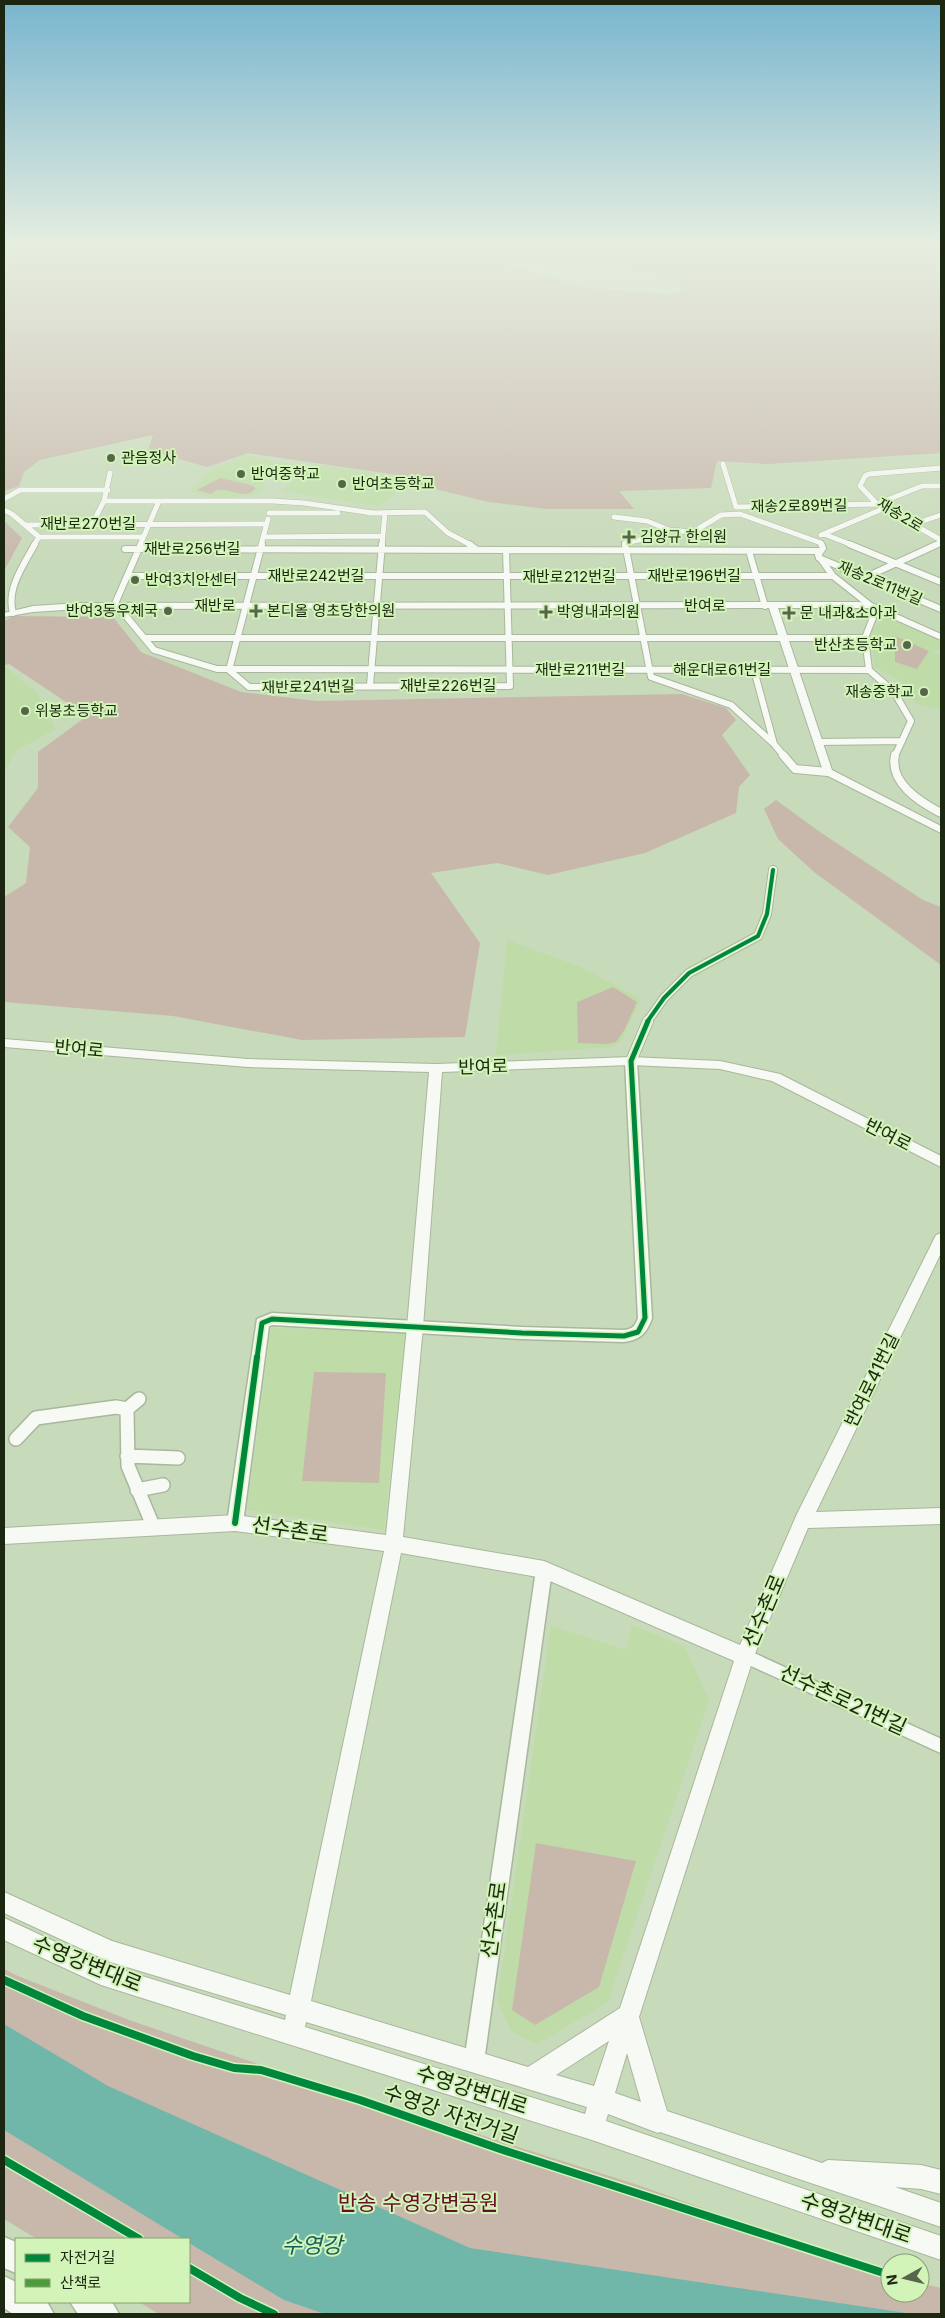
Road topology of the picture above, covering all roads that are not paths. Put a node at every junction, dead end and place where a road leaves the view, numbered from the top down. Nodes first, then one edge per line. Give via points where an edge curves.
1 (723, 464) dead end
2 (941, 468) edge
3 (110, 473) dead end
4 (941, 486) edge
5 (108, 490) junction
6 (4, 499) edge
7 (104, 501) junction
8 (158, 501) junction
9 (273, 501) junction
10 (876, 504) junction
11 (885, 508) junction
12 (4, 510) edge
13 (269, 513) junction
14 (373, 513) junction
15 (385, 513) junction
16 (941, 515) edge
17 (614, 517) dead end
18 (933, 518) junction
19 (941, 522) edge
20 (92, 524) junction
21 (149, 524) junction
22 (266, 524) junction
23 (914, 524) junction
24 (26, 525) junction
25 (669, 530) junction
26 (824, 534) junction
27 (86, 536) junction
28 (383, 536) junction
29 (38, 537) junction
30 (143, 537) junction
31 (263, 537) junction
32 (811, 539) junction
33 (941, 542) edge
34 (125, 549) dead end
35 (138, 549) junction
36 (260, 549) junction
37 (382, 549) junction
38 (478, 550) junction
39 (506, 550) junction
40 (626, 550) junction
41 (748, 551) junction
42 (820, 554) junction
43 (896, 563) junction
44 (127, 576) junction
45 (253, 576) junction
46 (380, 576) junction
47 (756, 576) junction
48 (833, 576) junction
49 (507, 577) junction
50 (631, 577) junction
51 (866, 577) junction
52 (941, 582) edge
53 (114, 606) junction
54 (244, 606) junction
55 (377, 606) junction
56 (509, 606) junction
57 (636, 606) junction
58 (769, 606) junction
59 (871, 606) junction
60 (941, 609) edge
61 (13, 613) junction
62 (4, 615) edge
63 (941, 637) edge
64 (144, 638) junction
65 (237, 638) junction
66 (374, 638) junction
67 (509, 638) junction
68 (643, 638) junction
69 (784, 638) junction
70 (865, 638) junction
71 (229, 670) junction
72 (372, 670) junction
73 (510, 670) junction
74 (649, 670) junction
75 (754, 670) junction
76 (794, 670) junction
77 (869, 670) junction
78 (370, 685) junction
79 (818, 742) junction
80 (902, 742) junction
81 (774, 744) junction
82 (828, 772) junction
83 (941, 813) edge
84 (941, 830) edge
85 (773, 870) dead end
86 (4, 1043) edge
87 (631, 1061) junction
88 (436, 1068) junction
89 (941, 1162) edge
90 (941, 1240) edge
91 (415, 1327) junction
92 (139, 1399) dead end
93 (126, 1409) junction
94 (16, 1438) dead end
95 (127, 1456) junction
96 (178, 1458) dead end
97 (163, 1485) dead end
98 (137, 1490) junction
99 (941, 1516) edge
100 (803, 1520) junction
101 (235, 1523) junction
102 (154, 1528) junction
103 (4, 1536) edge
104 (394, 1544) junction
105 (544, 1570) junction
106 (745, 1656) junction
107 (941, 1746) edge
108 (4, 1902) edge
109 (4, 1929) edge
110 (299, 2007) junction
111 (628, 2016) junction
112 (293, 2033) junction
113 (474, 2062) junction
114 (532, 2078) junction
115 (601, 2100) junction
116 (658, 2121) junction
117 (592, 2128) junction
118 (811, 2172) junction
119 (941, 2182) edge
120 (941, 2216) edge
121 (941, 2248) edge
122 (4, 2251) edge
123 (15, 2258) edge
124 (4, 2291) edge
125 (15, 2298) edge
126 (22, 2303) edge
127 (87, 2303) edge
128 (39, 2314) edge
129 (104, 2314) edge

1 - 10 street, 재송2로89번길 via 736,507
2 - 10 street, 재송2로 via 878,472 864,476 860,486
3 - 5 street
4 - 10 street via 922,486
5 - 6 street via 20,490
5 - 7 street
7 - 8 street, 재반로270번길
7 - 20 street
8 - 9 street
8 - 21 street, 재반로270번길
9 - 13 street, 재반로256번길
9 - 14 street
10 - 11 street, 재송2로
11 - 23 street, 재송2로
11 - 26 street
12 - 24 street
13 - 14 street
13 - 22 street, 재반로256번길
14 - 15 street
15 - 28 street, 재반로242번길
15 - 38 street via 425,512 451,536
16 - 18 street
17 - 25 street via 647,521
18 - 19 street
18 - 23 street
20 - 21 street, 재반로270번길
20 - 24 street, 재반로270번길
20 - 27 street
21 - 22 street, 재반로256번길
21 - 30 street, 재반로270번길
22 - 31 street, 재반로256번길
23 - 33 street, 재송2로
24 - 29 street
25 - 32 street via 693,532 721,515 740,514
25 - 40 street, 재반로212번길 via 652,538 625,543
26 - 32 street
26 - 43 street
27 - 29 street, 재반로270번길
27 - 30 street, 재반로270번길
28 - 31 street
28 - 37 street, 재반로242번길
29 - 61 street via 15,583 11,597
30 - 35 street, 재반로270번길
31 - 36 street, 재반로256번길
32 - 42 street via 820,543 823,548
33 - 43 street
34 - 35 street, 재반로256번길
35 - 36 street, 재반로256번길
35 - 44 street, 재반로270번길
36 - 37 street, 재반로242번길
36 - 45 street, 재반로256번길
37 - 38 street
37 - 46 street, 재반로242번길
38 - 39 street
39 - 40 street, 재반로212번길
39 - 49 street, 재반로226번길
40 - 41 street, 재반로196번길
40 - 50 street, 재반로212번길
41 - 42 street, 재반로196번길
41 - 47 street, 재반로196번길
42 - 48 street
42 - 51 street, 재송2로11번길
43 - 51 street
43 - 52 street
44 - 45 street, 재반로256번길
44 - 53 street, 재반로270번길
45 - 46 street, 재반로242번길
45 - 54 street, 재반로256번길
46 - 49 street
46 - 55 street, 재반로242번길
47 - 48 street, 재반로196번길
47 - 50 street, 재반로196번길
47 - 58 street, 재반로196번길
48 - 59 street
49 - 50 street, 재반로212번길
49 - 56 street, 재반로226번길
50 - 57 street, 재반로212번길
51 - 60 street, 재송2로11번길
53 - 54 main road, 재반로
53 - 61 main road, 재반로 via 42,608
53 - 64 street via 125,614
54 - 55 main road, 재반로
54 - 65 street, 재반로256번길
55 - 56 main road, 재반로
55 - 66 street, 재반로241번길
56 - 57 main road, 재반로
56 - 67 street, 재반로226번길
57 - 58 main road, 반여로
57 - 68 street, 재반로211번길
58 - 59 main road
58 - 69 main road, 해운대로61번길
59 - 63 main road
59 - 70 street via 874,615
61 - 62 main road, 재반로
64 - 65 street
64 - 71 street via 154,650 217,670
65 - 66 street
65 - 71 street, 재반로256번길
66 - 67 street
66 - 72 street, 재반로241번길
67 - 68 street, 재반로211번길
67 - 73 street, 재반로226번길
68 - 69 street, 해운대로61번길
68 - 74 street, 재반로211번길
69 - 70 street, 해운대로61번길
69 - 76 main road, 해운대로61번길
70 - 77 street
71 - 72 street, 재반로241번길
71 - 78 street, 재반로241번길 via 249,687
72 - 73 street, 재반로226번길
72 - 78 street, 재반로241번길
73 - 74 street, 재반로211번길
73 - 78 street, 재반로226번길 via 510,686
74 - 75 street, 해운대로61번길
74 - 81 street, 재반로211번길 via 651,677 731,705
75 - 76 street, 해운대로61번길
75 - 81 street
76 - 77 street, 해운대로61번길
76 - 79 main road, 해운대로61번길
77 - 80 street via 892,688 904,704 911,721
79 - 80 street
79 - 82 main road, 해운대로61번길
80 - 83 street via 893,762 900,781 927,806
81 - 82 street, 재반로211번길 via 795,770
82 - 84 main road
85 - 87 street via 765,920 758,936 692,970 670,989 644,1024
86 - 88 main road, 반여로 via 248,1063
87 - 88 main road, 반여로
87 - 89 main road, 반여로 via 720,1065 775,1077
87 - 91 street via 645,1318 641,1330 635,1335 624,1336
88 - 91 main road
90 - 100 main road, 반여로41번길
91 - 101 street via 272,1319 262,1323
91 - 104 main road
92 - 93 street
93 - 94 street via 116,1406 36,1418
93 - 95 street
95 - 96 street
95 - 98 street
97 - 98 street
98 - 102 street
99 - 100 main road
100 - 106 main road, 선수촌로
101 - 102 main road, 선수촌로
101 - 104 main road, 선수촌로
102 - 103 main road, 선수촌로
104 - 105 main road, 선수촌로
104 - 110 main road
105 - 106 main road, 선수촌로
105 - 113 street, 선수촌로
106 - 107 street, 선수촌로21번길
106 - 111 main road
108 - 110 main road, 수영강변대로 via 110,1950
109 - 112 main road, 수영강변대로 via 101,1974
110 - 112 main road
110 - 113 main road, 수영강변대로
111 - 114 main road
111 - 115 main road
111 - 116 main road
112 - 117 main road, 수영강변대로
113 - 114 main road, 수영강변대로
114 - 115 main road, 수영강변대로
115 - 116 main road, 수영강변대로
115 - 117 main road
116 - 118 main road, 수영강변대로
117 - 121 main road, 수영강변대로
118 - 119 main road via 921,2177
118 - 120 main road, 수영강변대로
122 - 123 highway
124 - 125 highway
126 - 128 highway
127 - 129 highway

